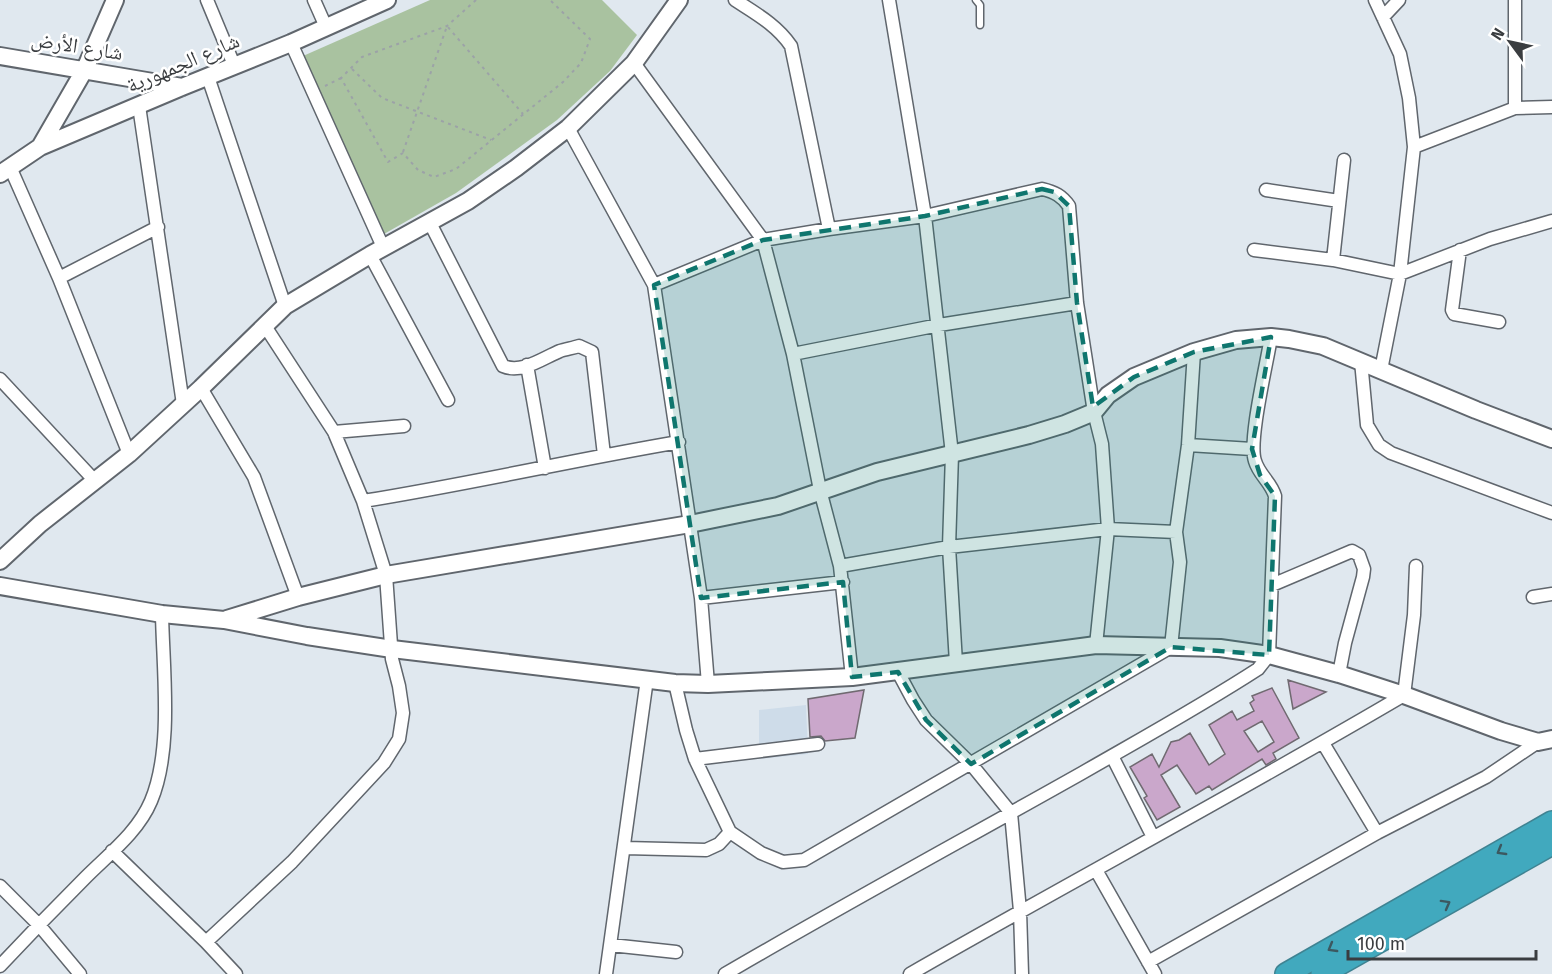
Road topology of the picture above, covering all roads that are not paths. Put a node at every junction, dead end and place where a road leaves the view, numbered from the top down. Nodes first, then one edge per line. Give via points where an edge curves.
1 (115, 0) edge
2 (207, 0) edge
3 (314, 0) edge
4 (387, 0) edge
5 (679, 0) edge
6 (735, 0) edge
7 (889, 0) edge
8 (976, 0) edge
9 (1375, 0) edge
10 (1399, 0) edge
11 (1515, 0) edge
12 (1383, 17) junction
13 (980, 25) dead end
14 (326, 27) junction
15 (291, 43) junction
16 (0, 56) edge
17 (634, 63) junction
18 (234, 65) junction
19 (85, 69) junction
20 (208, 77) junction
21 (182, 87) junction
22 (139, 106) junction
23 (1552, 107) edge
24 (1515, 108) junction
25 (567, 128) junction
26 (40, 147) junction
27 (1414, 147) junction
28 (1344, 160) dead end
29 (5, 170) edge
30 (1266, 190) dead end
31 (1339, 201) junction
32 (925, 216) junction
33 (1552, 221) edge
34 (430, 223) junction
35 (158, 227) junction
36 (829, 229) junction
37 (763, 240) junction
38 (1254, 250) dead end
39 (1460, 250) junction
40 (377, 251) junction
41 (1333, 260) junction
42 (1400, 274) junction
43 (59, 278) junction
44 (654, 285) junction
45 (1077, 303) junction
46 (285, 306) junction
47 (1499, 322) dead end
48 (939, 325) junction
49 (265, 326) junction
50 (1271, 337) junction
51 (1194, 352) junction
52 (793, 354) junction
53 (1361, 361) junction
54 (528, 365) junction
55 (1381, 370) junction
56 (0, 379) edge
57 (201, 388) junction
58 (448, 400) dead end
59 (183, 404) junction
60 (1094, 411) junction
61 (404, 426) dead end
62 (334, 432) junction
63 (1552, 439) edge
64 (679, 442) junction
65 (1188, 445) junction
66 (1252, 449) junction
67 (129, 454) junction
68 (952, 454) junction
69 (604, 455) junction
70 (545, 468) junction
71 (95, 481) junction
72 (820, 490) junction
73 (363, 501) junction
74 (1552, 514) edge
75 (690, 524) junction
76 (1108, 530) junction
77 (1176, 532) junction
78 (950, 547) junction
79 (0, 561) edge
80 (840, 566) junction
81 (1416, 566) dead end
82 (386, 575) junction
83 (843, 582) junction
84 (1272, 585) junction
85 (0, 586) edge
86 (1552, 594) edge
87 (298, 597) junction
88 (1533, 597) dead end
89 (701, 598) junction
90 (162, 614) junction
91 (224, 620) junction
92 (1096, 645) junction
93 (1171, 647) junction
94 (392, 649) junction
95 (1269, 655) junction
96 (956, 663) junction
97 (898, 672) junction
98 (1339, 674) junction
99 (852, 676) junction
100 (647, 679) junction
101 (675, 683) junction
102 (708, 684) junction
103 (1404, 695) junction
104 (1545, 741) edge
105 (1323, 743) junction
106 (818, 744) dead end
107 (1112, 756) junction
108 (695, 759) junction
109 (971, 764) junction
110 (1011, 813) junction
111 (1552, 822) edge
112 (730, 832) junction
113 (1377, 833) junction
114 (1153, 837) junction
115 (1552, 844) edge
116 (625, 848) junction
117 (112, 851) junction
118 (1096, 870) junction
119 (0, 886) edge
120 (1020, 910) junction
121 (39, 925) junction
122 (206, 942) junction
123 (611, 945) junction
124 (676, 952) dead end
125 (1148, 962) junction
126 (0, 966) edge
127 (80, 974) edge
128 (237, 974) edge
129 (606, 974) edge
130 (725, 974) edge
131 (910, 974) edge
132 (1022, 974) edge
133 (1155, 974) edge
134 (1286, 974) edge
135 (1322, 974) edge

1 - 19 street
2 - 18 street
3 - 14 street
4 - 14 street, شارع الجمهورية
5 - 17 street
6 - 36 street via 769,23 791,45
7 - 32 street
8 - 13 lane via 980,5
9 - 12 street
10 - 12 street
11 - 24 street
12 - 27 street via 1400,54
14 - 15 street, شارع الجمهورية
15 - 18 street, شارع الجمهورية
15 - 40 street
16 - 19 street, شارع الأرض
17 - 25 street
17 - 37 street
18 - 20 street, شارع الجمهورية
19 - 21 street, شارع الأرض
19 - 26 street
20 - 21 street, شارع الجمهورية
20 - 46 street
21 - 22 street, شارع الجمهورية
22 - 26 street, شارع الجمهورية
22 - 35 street
23 - 24 street
24 - 27 street
25 - 34 street via 491,186
25 - 44 street
26 - 29 street, شارع الجمهورية
27 - 42 street
28 - 31 street
29 - 43 street
30 - 31 street
31 - 41 street
32 - 36 street
32 - 45 street via 1042,189 1063,197 1070,206
32 - 48 street
33 - 39 street
34 - 40 street
34 - 54 street via 500,363 512,369
35 - 43 street
35 - 59 street
36 - 37 street
37 - 44 street
37 - 52 street
38 - 41 street
39 - 42 street
39 - 47 street via 1454,314
40 - 46 street
40 - 58 street
41 - 42 street
42 - 55 street
43 - 67 street
44 - 64 street
45 - 48 street
45 - 60 street
46 - 49 street
48 - 52 street
48 - 68 street
49 - 57 street
49 - 62 street
50 - 51 street via 1236,340
50 - 53 street via 1323,346
50 - 66 street
51 - 60 street via 1122,384
51 - 65 street
52 - 72 street
53 - 55 street
53 - 74 street via 1367,425 1379,446
54 - 69 street via 579,346 592,352
54 - 70 street
55 - 63 street
56 - 71 street
57 - 59 street
57 - 87 street via 254,477
59 - 67 street
60 - 68 street via 1029,435
60 - 76 street via 1102,444
61 - 62 street
62 - 73 street
64 - 69 street
64 - 75 street
65 - 66 street
65 - 77 street
66 - 84 street via 1260,475 1270,483 1275,496
67 - 71 street
68 - 72 street
68 - 78 street
69 - 70 street
70 - 73 street
71 - 79 street
72 - 75 street via 778,506
72 - 80 street
73 - 82 street
75 - 82 street
75 - 89 street
76 - 77 street
76 - 78 street
76 - 92 street
77 - 93 street via 1180,562
78 - 80 street
78 - 96 street
80 - 83 street
81 - 103 street
82 - 87 street
82 - 94 street
83 - 89 street
83 - 99 street
84 - 95 street
84 - 98 street via 1352,551 1359,555 1364,577
85 - 90 street
86 - 88 street
87 - 91 street
89 - 102 street
90 - 91 street
90 - 117 street via 164,730 157,783 144,814
91 - 94 street
92 - 93 street
92 - 96 street
93 - 95 street
93 - 109 street
94 - 100 street
94 - 122 street via 403,713 399,739 384,763 292,862
95 - 98 street
95 - 107 street via 1258,669
96 - 97 street
97 - 99 street
97 - 109 street via 926,720
98 - 103 street
99 - 102 street
100 - 101 street
100 - 116 street
101 - 102 street
101 - 108 street
103 - 104 street via 1501,731
103 - 105 street
104 - 113 street via 1486,777
105 - 113 street
105 - 114 street
106 - 108 street
107 - 110 street
107 - 114 street
108 - 112 street
109 - 110 street
109 - 112 street via 804,860 783,862 760,853
110 - 120 street
110 - 130 street
111 -> 134 highway
112 - 116 street via 706,850
113 - 125 street
114 - 118 street
135 -> 115 highway
116 - 123 street
117 - 121 street
117 - 122 street
118 - 120 street
118 - 125 street
119 - 121 street
120 - 131 street
120 - 132 street
121 - 126 street
121 - 127 street
122 - 128 street
123 - 124 street
123 - 129 street
125 - 133 street

